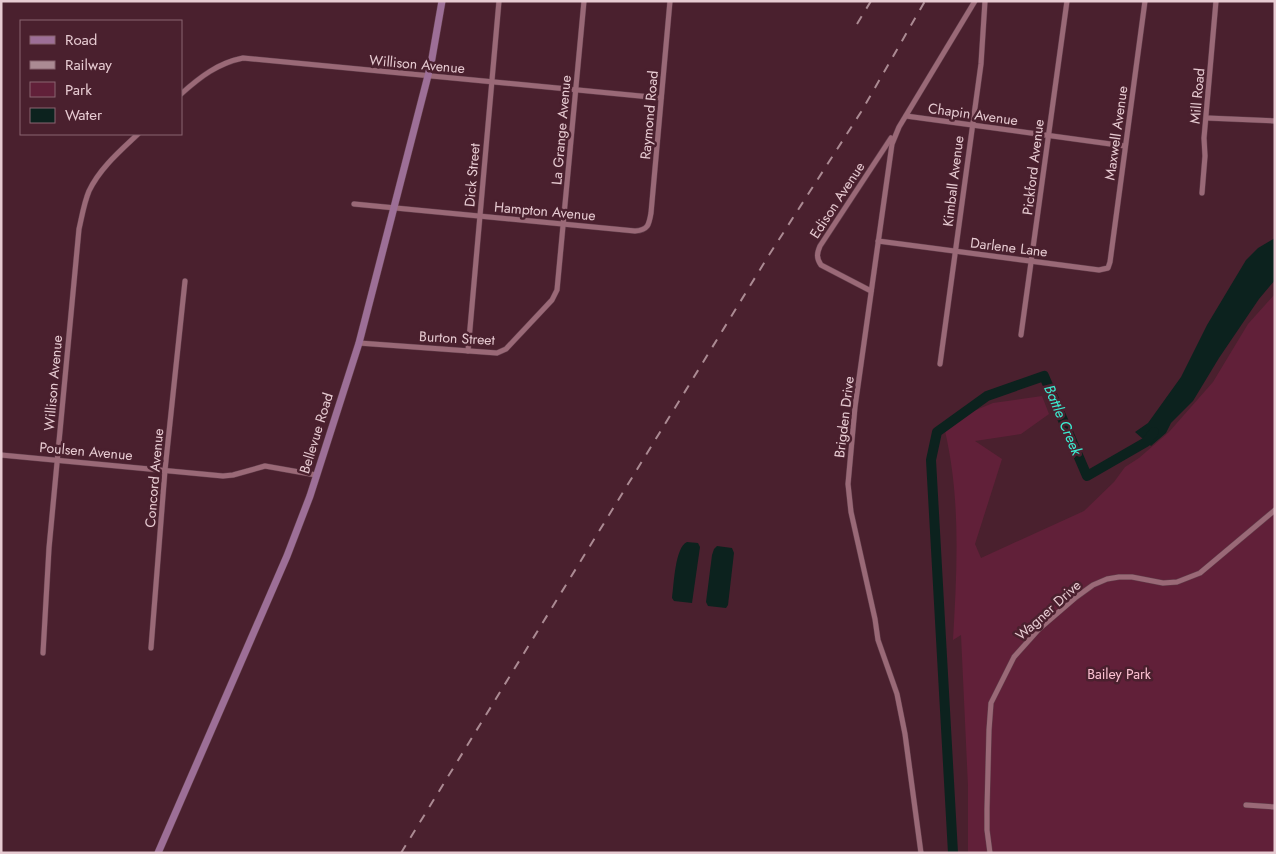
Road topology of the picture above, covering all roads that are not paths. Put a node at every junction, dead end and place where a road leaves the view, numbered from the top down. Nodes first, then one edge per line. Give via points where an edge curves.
1 (442, 1) edge
2 (499, 1) edge
3 (584, 1) edge
4 (670, 1) edge
5 (975, 1) edge
6 (985, 1) edge
7 (1067, 1) edge
8 (1145, 1) edge
9 (1216, 1) edge
10 (427, 76) junction
11 (492, 82) junction
12 (576, 91) junction
13 (182, 93) edge
14 (661, 98) junction
15 (906, 116) junction
16 (1207, 118) junction
17 (1275, 121) edge
18 (972, 126) junction
19 (899, 127) junction
20 (137, 135) edge
21 (1050, 135) junction
22 (1125, 146) junction
23 (1202, 193) dead end
24 (354, 204) dead end
25 (394, 208) junction
26 (480, 216) junction
27 (563, 224) junction
28 (645, 229) joint
29 (878, 241) junction
30 (955, 252) junction
31 (1032, 262) junction
32 (1108, 268) joint
33 (185, 281) dead end
34 (557, 290) joint
35 (871, 291) junction
36 (1021, 335) dead end
37 (359, 343) junction
38 (468, 351) junction
39 (940, 364) dead end
40 (1, 455) edge
41 (57, 460) junction
42 (165, 470) junction
43 (316, 475) junction
44 (1275, 510) edge
45 (151, 648) dead end
46 (43, 653) dead end
47 (1246, 805) dead end
48 (1275, 806) edge
49 (158, 853) edge
50 (921, 853) edge
51 (990, 853) edge

1 - 10 street, Bellevue Road
2 - 11 street, Dick Street
3 - 12 street, La Grange Avenue
4 - 14 street, Raymond Road
5 - 15 street, Brigden Drive
6 - 18 street, Kimball Avenue via 981,64
7 - 21 street, Pickford Avenue
8 - 22 street, Maxwell Avenue
9 - 16 street, Mill Road
10 - 11 street, Willison Avenue
10 - 13 street, Willison Avenue via 243,58 218,66
10 - 25 street, Bellevue Road
11 - 12 street, Willison Avenue
11 - 26 street, Dick Street
12 - 14 street, Willison Avenue
12 - 27 street, La Grange Avenue
14 - 28 street, Raymond Road via 651,213 649,226
15 - 18 street, Chapin Avenue
15 - 19 street, Brigden Drive
16 - 17 street
16 - 23 street, Mill Road
18 - 21 street, Chapin Avenue
18 - 30 street, Kimball Avenue
19 - 29 street, Brigden Drive via 892,144
19 - 35 street, Edison Avenue via 817,254 821,264
20 - 41 street, Willison Avenue via 100,174 84,206
21 - 22 street, Chapin Avenue
21 - 31 street, Pickford Avenue
22 - 32 street, Maxwell Avenue
24 - 25 street, Hampton Avenue
25 - 26 street, Hampton Avenue
25 - 37 street, Bellevue Road
26 - 27 street, Hampton Avenue
26 - 38 street, Dick Street
27 - 28 street, Hampton Avenue via 635,231
27 - 34 street, La Grange Avenue
29 - 30 street, Darlene Lane
29 - 35 street, Brigden Drive
30 - 31 street, Darlene Lane
30 - 39 street, Kimball Avenue
31 - 32 street, Darlene Lane via 1099,270
31 - 36 street, Pickford Avenue
33 - 42 street, Concord Avenue
34 - 38 street, Burton Street via 552,300 506,349 497,353
35 - 50 street, Brigden Drive via 848,484 878,640 898,702
37 - 38 street, Burton Street
37 - 43 street, Bellevue Road
40 - 41 street, Poulsen Avenue
41 - 42 street, Poulsen Avenue
41 - 46 street, Willison Avenue
42 - 43 street, Poulsen Avenue via 223,476 265,466
42 - 45 street, Concord Avenue
43 - 49 street, Bellevue Road via 287,556
44 - 51 street, Wagner Drive via 1200,573 1186,579 1163,582 1119,577 1093,584 1039,629 1014,656 991,703 987,809
47 - 48 street

